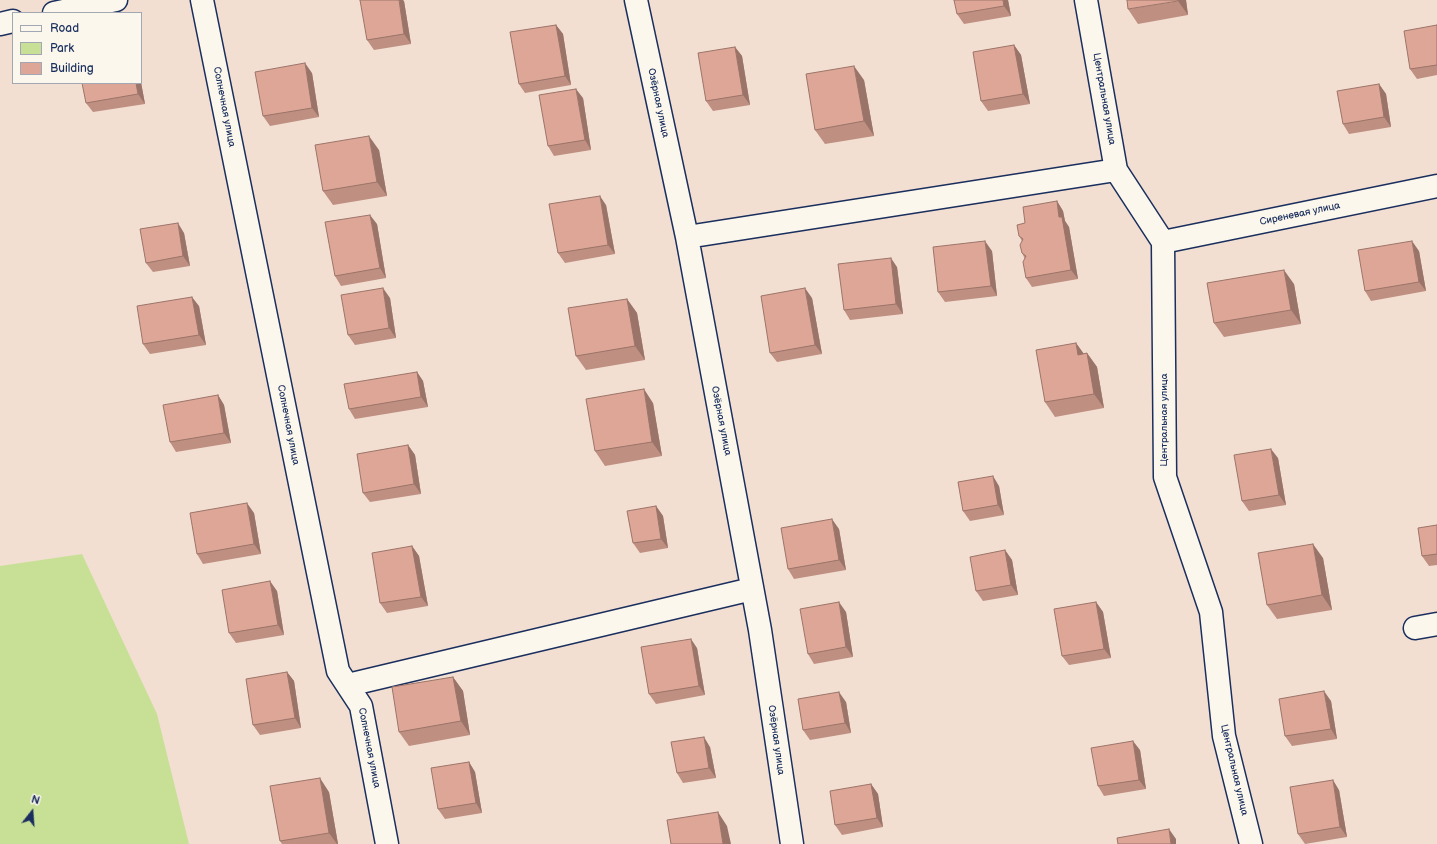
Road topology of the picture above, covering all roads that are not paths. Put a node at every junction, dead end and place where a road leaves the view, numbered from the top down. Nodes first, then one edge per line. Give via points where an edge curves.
1 (116, 0) edge
2 (202, 0) edge
3 (636, 0) edge
4 (1086, 0) edge
5 (59, 12) edge
6 (12, 22) edge
7 (0, 24) edge
8 (1116, 170) junction
9 (1437, 186) edge
10 (687, 237) junction
11 (1163, 242) junction
12 (752, 589) junction
13 (1437, 624) edge
14 (1415, 628) dead end
15 (348, 685) junction
16 (387, 844) edge
17 (792, 844) edge
18 (1251, 844) edge

1 - 5 street
2 - 15 street, Солнечная улица via 338,671
3 - 10 street, Озёрная улица
4 - 8 street, Центральная улица
6 - 7 street
8 - 10 street
8 - 11 street, Центральная улица
9 - 11 street, Сиреневая улица
10 - 12 street, Озёрная улица
11 - 18 street, Центральная улица via 1165,477 1211,612 1224,736
12 - 15 street
12 - 17 street, Озёрная улица
13 - 14 street
15 - 16 street, Солнечная улица via 361,706

